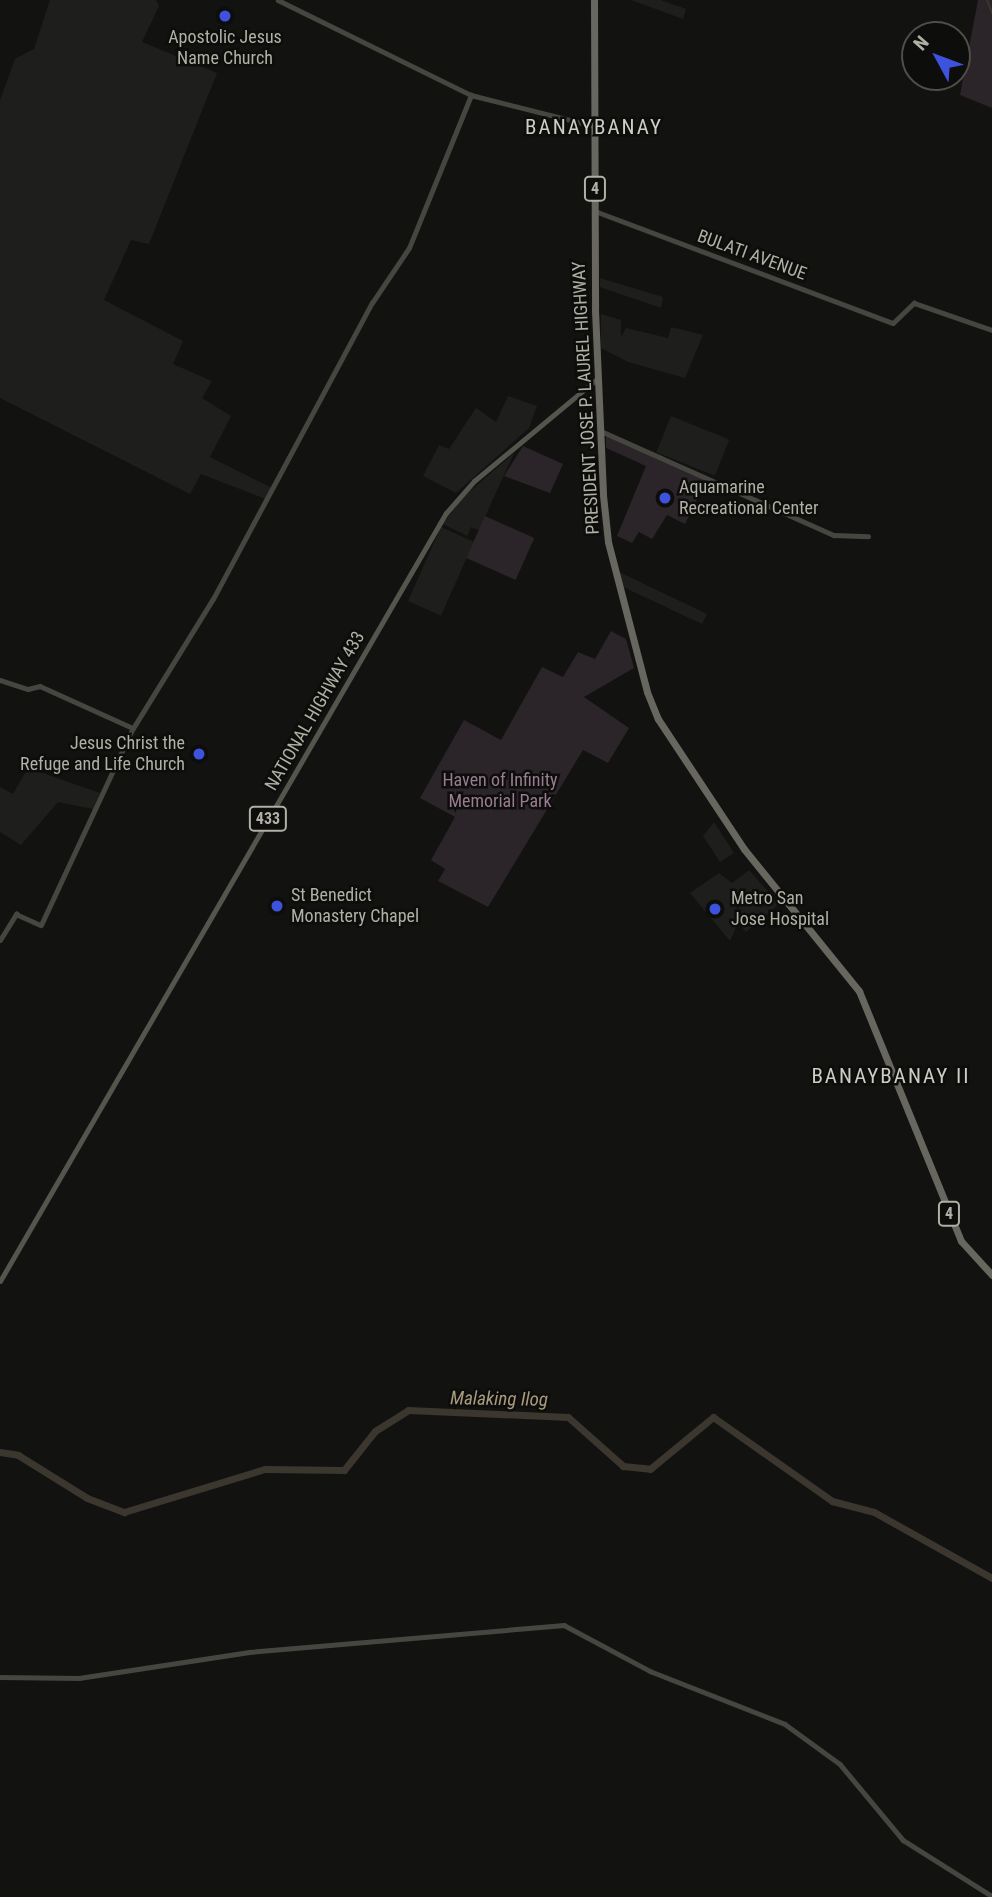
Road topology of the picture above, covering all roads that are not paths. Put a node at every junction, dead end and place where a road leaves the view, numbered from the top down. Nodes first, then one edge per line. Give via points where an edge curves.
1 (278, 0) edge
2 (594, 0) edge
3 (471, 94) junction
4 (594, 126) junction
5 (595, 211) junction
6 (992, 330) edge
7 (598, 378) junction
8 (601, 432) junction
9 (868, 536) dead end
10 (0, 680) edge
11 (133, 728) junction
12 (0, 940) edge
13 (992, 1275) edge
14 (0, 1281) edge
15 (0, 1677) edge
16 (992, 1896) edge

1 - 3 street
2 - 4 highway, PRESIDENT JOSE P. LAUREL HIGHWAY / 4
3 - 4 street
3 - 11 street via 409,248 372,303 213,599
4 - 5 highway, PRESIDENT JOSE P. LAUREL HIGHWAY / 4
5 - 6 street, BULATI AVENUE via 893,323 914,303
5 - 7 highway, PRESIDENT JOSE P. LAUREL HIGHWAY / 4
7 - 8 highway, PRESIDENT JOSE P. LAUREL HIGHWAY / 4
7 - 14 main road, NATIONAL HIGHWAY 433 / 433 via 474,481 446,513
8 - 9 street via 834,535
8 - 13 highway, PRESIDENT JOSE P. LAUREL HIGHWAY / 4 via 608,542 653,710 757,867 859,991 961,1241
10 - 11 street via 28,689 40,686
11 - 12 street via 41,925 16,914
15 - 16 street via 82,1678 249,1652 564,1625 650,1671 785,1724 841,1763 904,1840

